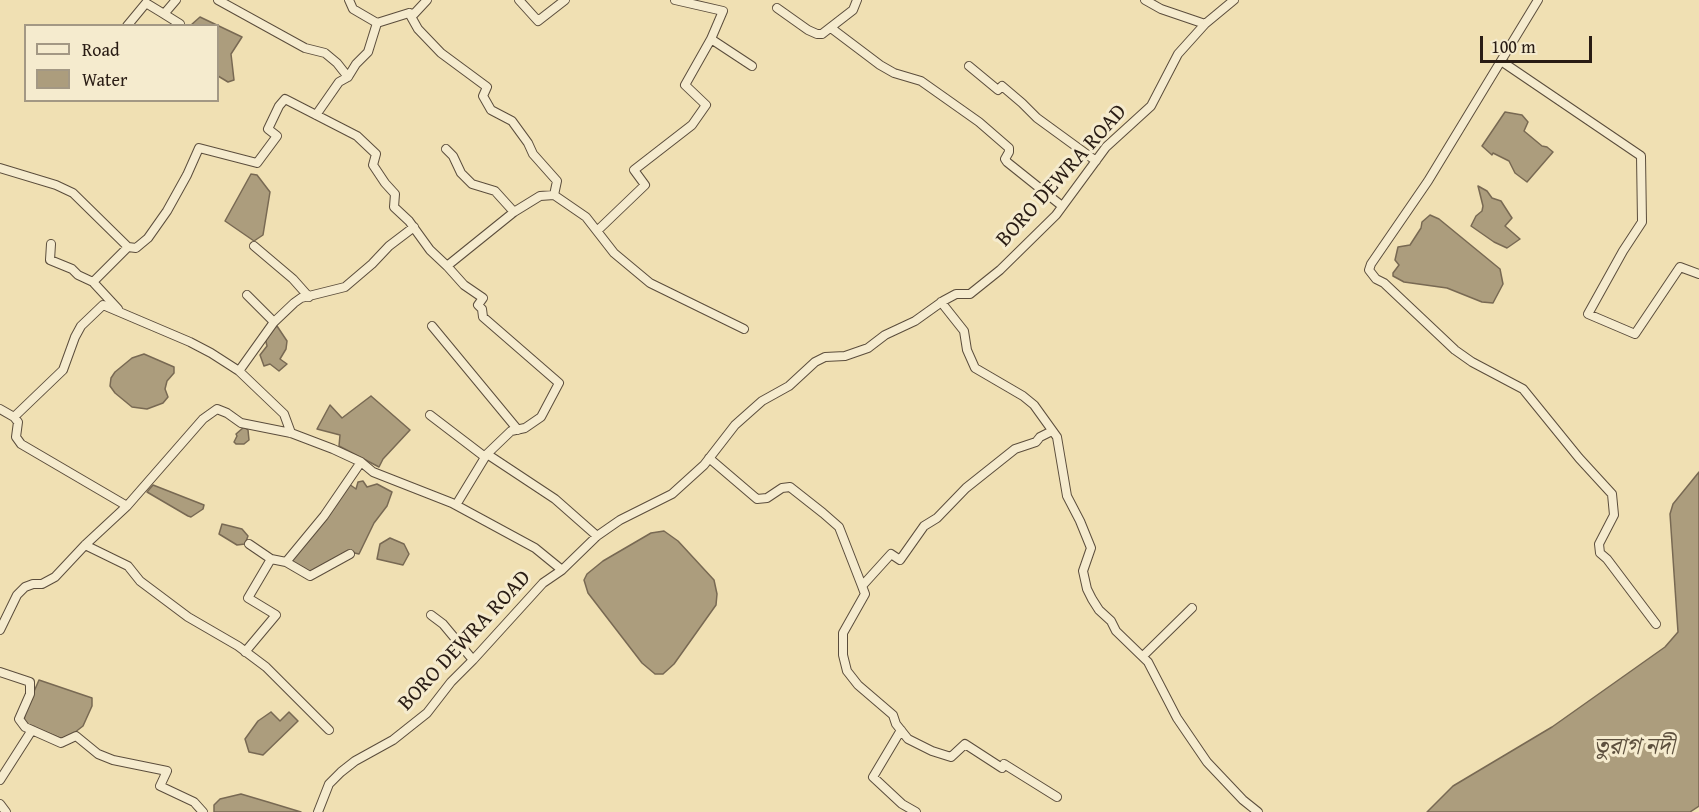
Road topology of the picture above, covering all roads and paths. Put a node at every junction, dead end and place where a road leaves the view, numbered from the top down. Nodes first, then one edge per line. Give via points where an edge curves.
1 (176, 0) edge
2 (218, 0) edge
3 (349, 0) edge
4 (428, 0) edge
5 (519, 0) edge
6 (566, 0) edge
7 (675, 0) edge
8 (856, 0) edge
9 (1145, 0) edge
10 (1234, 0) edge
11 (1538, 0) edge
12 (777, 8) dead end
13 (409, 13) junction
14 (164, 14) junction
15 (377, 23) junction
16 (129, 24) edge
17 (180, 24) dead end
18 (1205, 24) junction
19 (831, 28) junction
20 (711, 39) junction
21 (1502, 61) junction
22 (752, 66) dead end
23 (969, 66) dead end
24 (348, 77) junction
25 (316, 115) junction
26 (446, 149) dead end
27 (1096, 161) junction
28 (0, 168) edge
29 (554, 195) junction
30 (1062, 206) junction
31 (514, 212) junction
32 (414, 227) junction
33 (597, 231) junction
34 (51, 244) dead end
35 (254, 246) dead end
36 (128, 247) junction
37 (447, 266) junction
38 (1699, 274) edge
39 (93, 282) junction
40 (247, 295) dead end
41 (309, 297) junction
42 (941, 302) junction
43 (123, 314) junction
44 (274, 321) junction
45 (432, 326) dead end
46 (744, 329) dead end
47 (238, 371) junction
48 (0, 409) edge
49 (430, 415) dead end
50 (14, 417) junction
51 (518, 430) junction
52 (1052, 431) junction
53 (291, 433) junction
54 (486, 456) junction
55 (709, 458) junction
56 (361, 462) junction
57 (127, 506) junction
58 (456, 506) junction
59 (597, 536) junction
60 (249, 544) dead end
61 (86, 545) junction
62 (350, 554) dead end
63 (271, 559) junction
64 (286, 562) junction
65 (562, 570) junction
66 (861, 586) junction
67 (1192, 608) dead end
68 (431, 615) dead end
69 (1656, 624) dead end
70 (0, 630) edge
71 (245, 651) junction
72 (1143, 656) junction
73 (473, 660) junction
74 (0, 672) edge
75 (32, 730) junction
76 (329, 730) dead end
77 (901, 730) junction
78 (0, 780) edge
79 (1057, 797) dead end
80 (0, 804) edge
81 (6, 812) edge
82 (203, 812) edge
83 (318, 812) edge
84 (916, 812) edge
85 (1258, 812) edge

1 - 14 street
2 - 24 street via 305,48 325,53
3 - 15 street via 353,9
4 - 13 street via 414,14
5 - 6 street via 538,21
7 - 20 street via 723,11
8 - 19 street via 853,10
9 - 18 street
10 - 18 street, BORO DEWRA ROAD
11 - 21 street
12 - 19 street via 817,34
13 - 15 street
13 - 29 street via 441,53 487,87 483,96 491,110 512,121 533,154 557,180
14 - 16 street via 146,3
14 - 17 street
15 - 24 street via 368,52
18 - 27 street, BORO DEWRA ROAD via 1178,54 1151,105
19 - 30 street via 880,65 921,81 973,117 1009,148 1007,162
20 - 22 street
20 - 33 street via 685,85 706,105 692,125 634,170 645,185
21 - 38 street via 1641,156 1642,222 1588,314 1635,334 1680,267
21 - 69 street via 1369,270 1455,350 1523,388 1612,494 1614,515 1599,543 1600,553
23 - 27 street via 998,90 1002,86 1037,118
24 - 25 street via 339,82
25 - 32 street via 357,136 376,154 373,165 395,194 394,207
25 - 36 street via 285,99 268,129 277,136 257,163 199,148 172,202 148,238 136,248
26 - 31 street via 472,184 495,191
27 - 30 street, BORO DEWRA ROAD
28 - 36 street via 73,193
29 - 31 street via 540,196
29 - 33 street via 586,217
30 - 42 street, BORO DEWRA ROAD via 984,284 970,294 956,294
31 - 37 street
32 - 37 street
32 - 41 street via 345,287
33 - 46 street via 614,253 650,283
34 - 39 street via 50,260
35 - 41 street
36 - 39 street
37 - 51 street via 483,298 478,306 483,317 559,383 540,417
39 - 43 street
40 - 44 street
41 - 44 street via 294,303
42 - 52 street via 964,331 975,368 1034,405
42 - 55 street, BORO DEWRA ROAD via 868,348 815,362 735,425
43 - 47 street via 189,342
43 - 50 street via 103,305 81,326 63,370
44 - 47 street
45 - 51 street
47 - 53 street via 284,414
48 - 50 street
49 - 54 street
50 - 57 street via 21,444
51 - 54 street via 511,431
52 - 66 street via 1015,449 966,488 924,526 900,560 891,554
52 - 72 street via 1057,437 1067,495 1091,548 1083,571 1087,589 1116,631
53 - 56 street
53 - 57 street via 241,423 217,409 203,419
54 - 58 street
54 - 59 street via 555,499
55 - 59 street, BORO DEWRA ROAD via 672,494
55 - 66 street via 757,499 790,487 823,513 839,527
56 - 58 street via 373,472
56 - 64 street
57 - 61 street
58 - 65 street via 535,548
59 - 65 street, BORO DEWRA ROAD
60 - 63 street
61 - 70 street via 55,577 25,587
61 - 71 street via 128,566 140,581 188,617
62 - 64 street via 310,576
63 - 64 street
63 - 71 street via 248,598 276,615
65 - 73 street, BORO DEWRA ROAD via 543,583
66 - 77 street via 865,594 843,633 847,671 893,715
67 - 72 street
68 - 73 street
71 - 76 street
72 - 85 street via 1207,762
73 - 83 street, BORO DEWRA ROAD via 427,713 393,740 341,772 329,784
74 - 75 street via 30,682 30,694 19,719
75 - 78 street
75 - 82 street via 61,743 76,736 98,754 113,760 167,771 159,786 194,802
77 - 79 street via 917,744 951,757 965,744
77 - 84 street via 873,777
80 - 81 street

